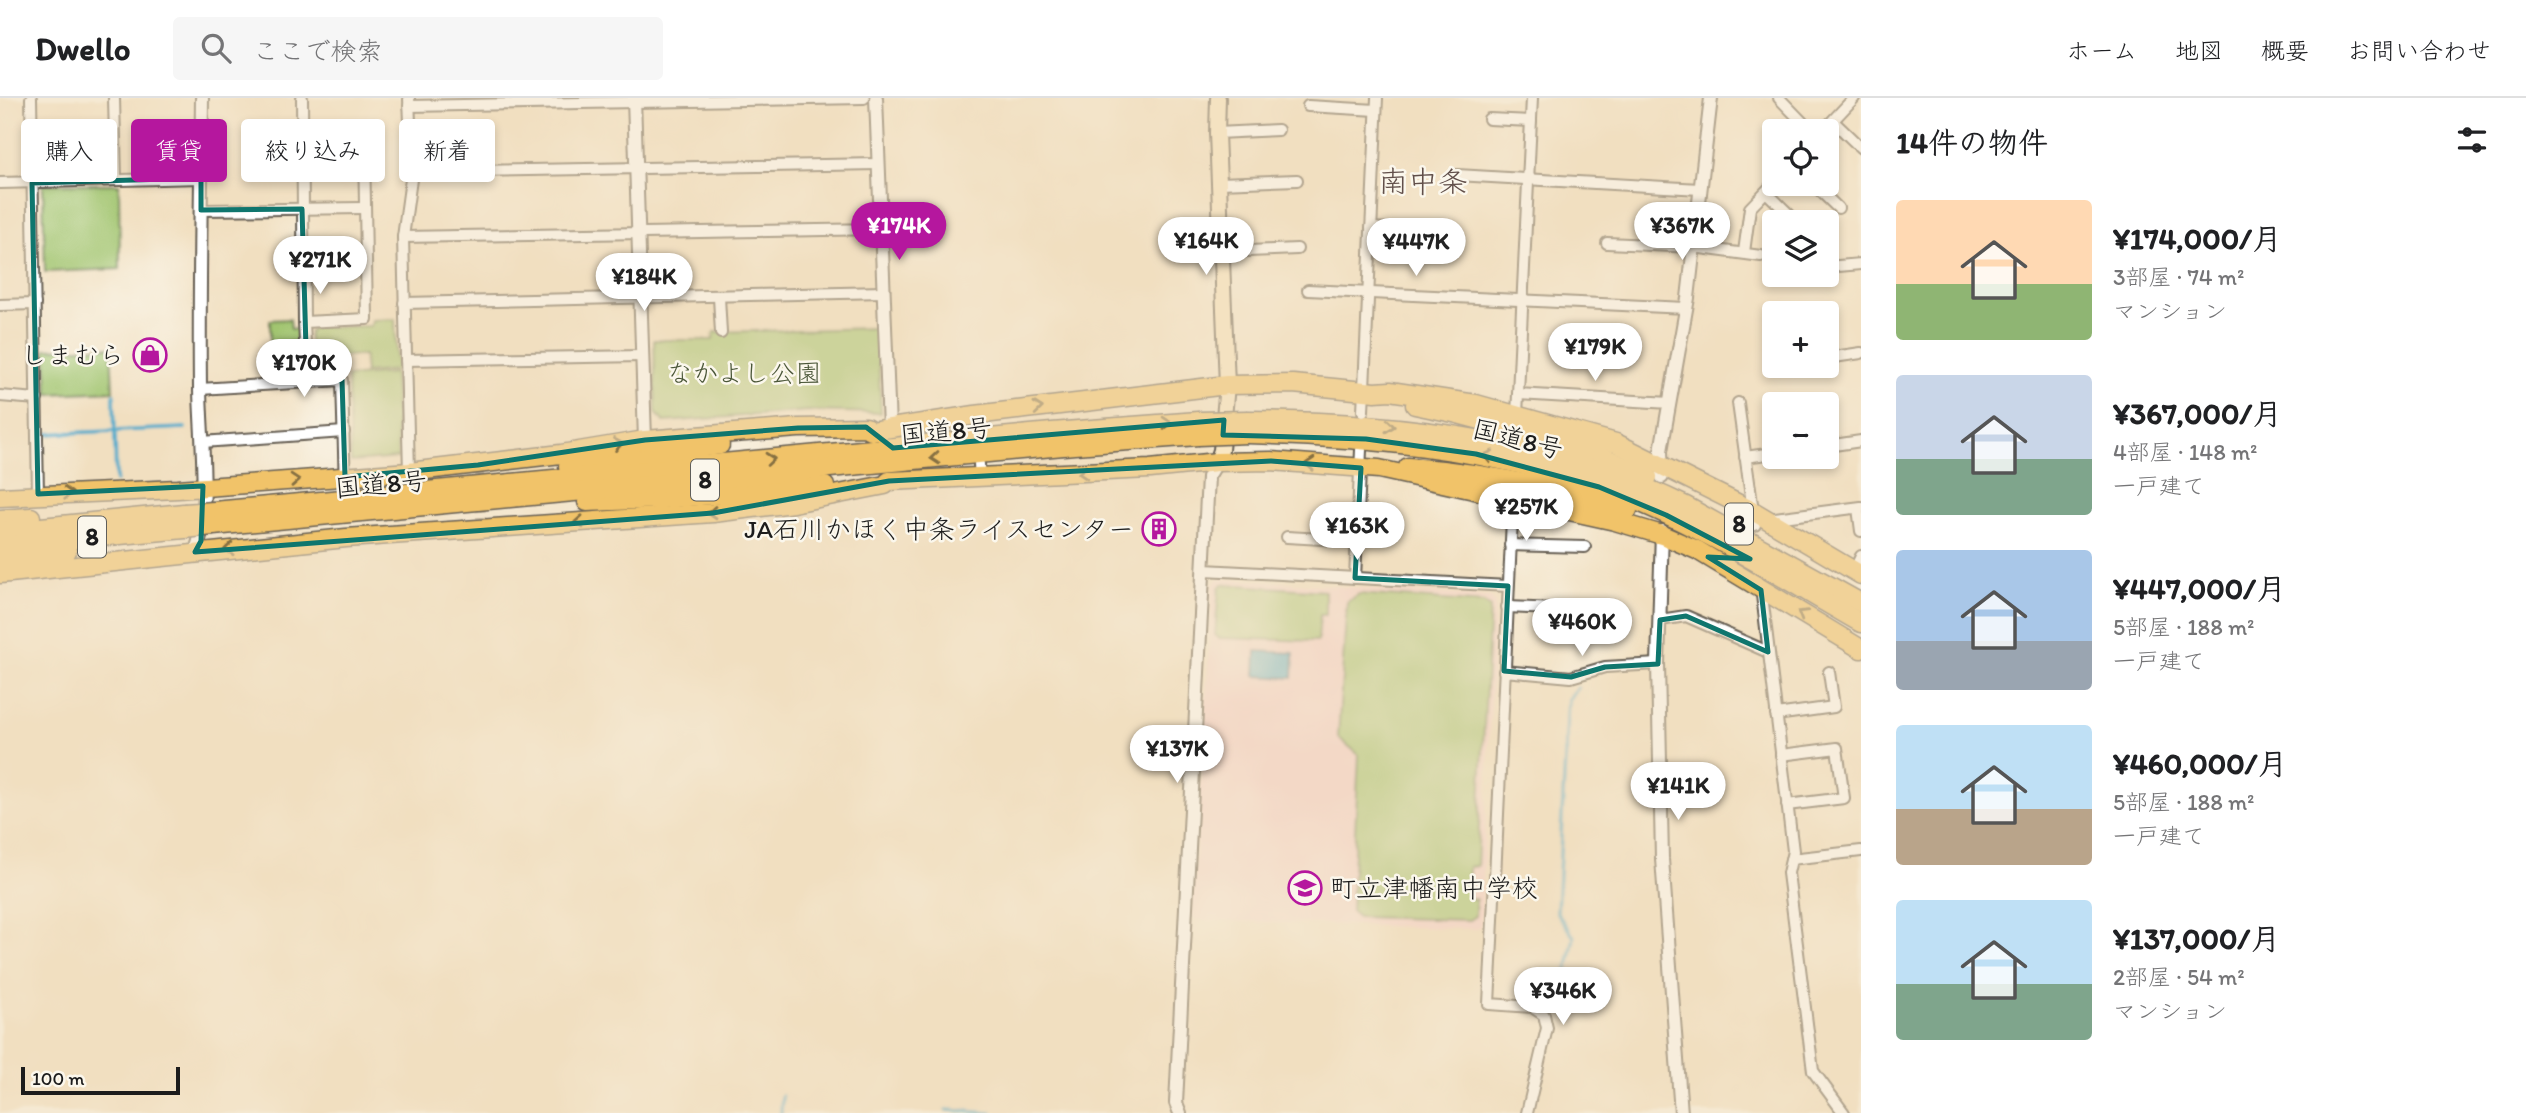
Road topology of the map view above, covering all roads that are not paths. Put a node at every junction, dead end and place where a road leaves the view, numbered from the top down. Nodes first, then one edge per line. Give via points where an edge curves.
1 (31, 98) edge
2 (114, 98) edge
3 (202, 98) edge
4 (302, 98) edge
5 (864, 98) edge
6 (876, 98) edge
7 (1218, 98) edge
8 (1377, 98) edge
9 (1532, 98) edge
10 (1711, 98) edge
11 (1779, 98) edge
12 (1854, 98) edge
13 (634, 100) edge
14 (409, 102) edge
15 (1308, 106) dead end
16 (1376, 110) junction
17 (115, 119) edge
18 (202, 119) edge
19 (1489, 119) dead end
20 (1799, 119) edge
21 (1835, 119) edge
22 (1531, 121) junction
23 (1839, 127) edge
24 (1278, 130) dead end
25 (1217, 133) junction
26 (1861, 148) edge
27 (879, 164) junction
28 (636, 168) junction
29 (495, 171) edge
30 (1457, 175) dead end
31 (1528, 178) junction
32 (1297, 180) dead end
33 (61, 182) edge
34 (201, 182) edge
35 (364, 182) edge
36 (411, 182) edge
37 (0, 183) edge
38 (33, 183) junction
39 (1219, 183) junction
40 (1700, 189) junction
41 (1762, 196) edge
42 (1770, 196) edge
43 (1825, 196) edge
44 (364, 208) junction
45 (1838, 208) dead end
46 (302, 209) junction
47 (201, 210) junction
48 (1785, 210) edge
49 (1371, 228) junction
50 (881, 229) junction
51 (1441, 232) dead end
52 (638, 233) junction
53 (403, 237) junction
54 (1606, 243) dead end
55 (1693, 247) junction
56 (1297, 249) dead end
57 (1223, 252) junction
58 (1744, 252) junction
59 (1761, 256) dead end
60 (1861, 264) edge
61 (1839, 266) edge
62 (1308, 290) dead end
63 (1368, 291) junction
64 (884, 292) junction
65 (640, 297) junction
66 (719, 298) junction
67 (1523, 299) junction
68 (404, 303) junction
69 (35, 304) junction
70 (0, 305) edge
71 (1686, 309) junction
72 (304, 321) junction
73 (722, 334) dead end
74 (1861, 353) edge
75 (642, 356) junction
76 (1839, 356) edge
77 (406, 360) junction
78 (307, 383) junction
79 (1227, 386) junction
80 (200, 389) junction
81 (1370, 391) junction
82 (1518, 394) junction
83 (0, 396) edge
84 (37, 399) junction
85 (1670, 403) junction
86 (1738, 403) dead end
87 (1363, 411) dead end
88 (1517, 415) junction
89 (1248, 427) junction
90 (1198, 428) junction
91 (880, 429) junction
92 (344, 432) junction
93 (1861, 441) edge
94 (202, 442) junction
95 (1839, 444) edge
96 (645, 445) junction
97 (1762, 455) edge
98 (1745, 457) junction
99 (1217, 462) junction
100 (1367, 462) junction
101 (409, 472) junction
102 (1662, 472) junction
103 (475, 475) junction
104 (889, 481) junction
105 (345, 482) junction
106 (203, 486) junction
107 (38, 494) junction
108 (0, 497) edge
109 (1513, 498) junction
110 (1859, 507) edge
111 (213, 518) junction
112 (1758, 518) junction
113 (0, 519) edge
114 (163, 522) junction
115 (345, 525) junction
116 (0, 531) edge
117 (1861, 531) edge
118 (1662, 533) junction
119 (1287, 537) dead end
120 (1357, 541) junction
121 (1510, 545) junction
122 (0, 546) edge
123 (1584, 547) dead end
124 (195, 552) junction
125 (1750, 559) junction
126 (0, 560) edge
127 (1859, 567) edge
128 (1204, 570) junction
129 (0, 575) edge
130 (1355, 578) junction
131 (1761, 584) junction
132 (1508, 586) junction
133 (1860, 602) edge
134 (1507, 607) junction
135 (1579, 610) dead end
136 (1660, 620) junction
137 (1861, 623) edge
138 (1861, 649) edge
139 (1768, 652) junction
140 (1658, 664) junction
141 (1504, 671) junction
142 (1829, 672) dead end
143 (1776, 715) junction
144 (1781, 755) junction
145 (1787, 805) junction
146 (1861, 851) edge
147 (1791, 859) junction
148 (1180, 1113) edge
149 (1527, 1113) edge
150 (1681, 1113) edge
151 (1844, 1113) edge

1 - 38 street
2 - 17 street
3 - 18 street
4 - 46 street
5 - 13 street
6 - 27 street
7 - 25 main road
8 - 16 street
9 - 22 street
10 - 40 street
11 - 20 street
12 - 21 street
13 - 14 street
13 - 28 street
15 - 16 street
16 - 49 street
19 - 22 street
22 - 31 street
23 - 26 street
24 - 25 street
25 - 39 main road
27 - 28 street
27 - 50 street
28 - 29 street
28 - 52 street
30 - 31 street
31 - 40 street
31 - 67 street
32 - 39 street
33 - 38 street
34 - 47 street
35 - 44 street
36 - 53 street
37 - 38 street
38 - 69 street
39 - 57 main road
40 - 55 street
41 - 58 street via 1751,208
42 - 48 street
43 - 45 street
44 - 46 street
44 - 72 street via 367,319
46 - 47 street
46 - 72 street
47 - 80 street
49 - 51 street
49 - 63 street
50 - 52 street
50 - 64 street
52 - 53 street
52 - 65 street
53 - 68 street
54 - 55 street
55 - 58 street
55 - 71 street
56 - 57 street
57 - 79 main road
58 - 59 street
60 - 61 street
62 - 63 street
63 - 67 street
63 - 81 street
64 - 66 street
64 - 91 street
65 - 66 street
65 - 68 street
65 - 75 street
66 - 73 street
67 - 71 street
67 - 82 street
68 - 77 street
69 - 70 street
69 - 84 street
71 - 85 street
72 - 78 street
74 - 76 street
75 - 77 street
75 - 96 street
77 - 101 street
78 - 80 street
78 - 92 street via 342,380
79 - 81 highway via 1293,384
91 -> 79 highway via 976,422
79 - 99 main road
80 - 94 street
81 - 87 street
81 - 88 highway via 1476,404
81 - 133 highway, 8 via 1581,446 1735,522 1849,589
82 - 85 street
82 - 88 street
83 - 84 street
84 - 107 street
85 - 102 street
86 - 98 street
88 - 102 highway via 1616,443
89 - 90 highway, 国道8号 / 8, bridge
125 -> 89 highway, 国道8号 / 8 via 1600,487 1530,467 1419,445
89 -> 133 highway, 国道8号 / 8 via 1310,420 1420,429 1581,463 1686,506
103 -> 90 highway, 国道8号 / 8 via 1052,432
90 -> 115 highway, 国道8号 / 8
91 - 96 highway via 798,428
91 - 103 highway, 8
92 - 94 street
92 - 105 street
93 - 95 street
94 - 106 street
103 -> 96 highway
97 - 98 street
98 - 112 street
100 -> 99 highway
99 -> 104 highway via 1150,469 979,471
99 - 128 street via 1208,477
100 - 109 highway
100 - 120 street
100 - 125 highway, 8 via 1557,490 1638,513 1732,558
101 - 103 highway
101 - 105 highway
102 - 112 highway
103 - 111 highway, 国道8号 / 8
104 - 115 highway via 545,504
104 -> 115 highway via 755,509
106 -> 105 highway
107 -> 106 highway
106 - 124 street via 201,541
107 - 108 highway
109 - 118 highway
109 - 121 street
110 - 112 street
110 - 117 street
111 - 114 highway, 国道8号 / 8, bridge
111 - 115 highway, 国道8号 / 8
112 - 127 highway
113 - 114 highway, 8 via 124,511
114 - 116 highway, 国道8号 / 8
114 - 122 highway, 国道8号 / 8
114 - 126 highway, 8 via 121,543
115 -> 124 highway
118 - 131 highway
118 - 136 street
119 - 120 street
120 - 130 street
121 - 123 street
121 - 132 street
124 - 129 highway
125 - 137 highway, 国道8号 / 8
128 - 130 street
128 - 148 street via 1177,1077
130 - 132 street
138 -> 131 highway
131 - 139 street
132 - 134 street
134 - 135 street
134 - 141 street
136 - 139 street via 1686,617
136 - 140 street
139 - 143 street
140 - 141 street via 1605,667 1571,677
140 - 150 street via 1662,859
141 - 149 street via 1489,1004 1532,1007 1544,1015 1547,1028
142 - 143 street via 1833,706
143 - 144 street
144 - 145 street
144 - 145 street via 1838,748 1844,798
145 - 147 street
146 - 147 street
147 - 151 street via 1788,873 1813,1071

